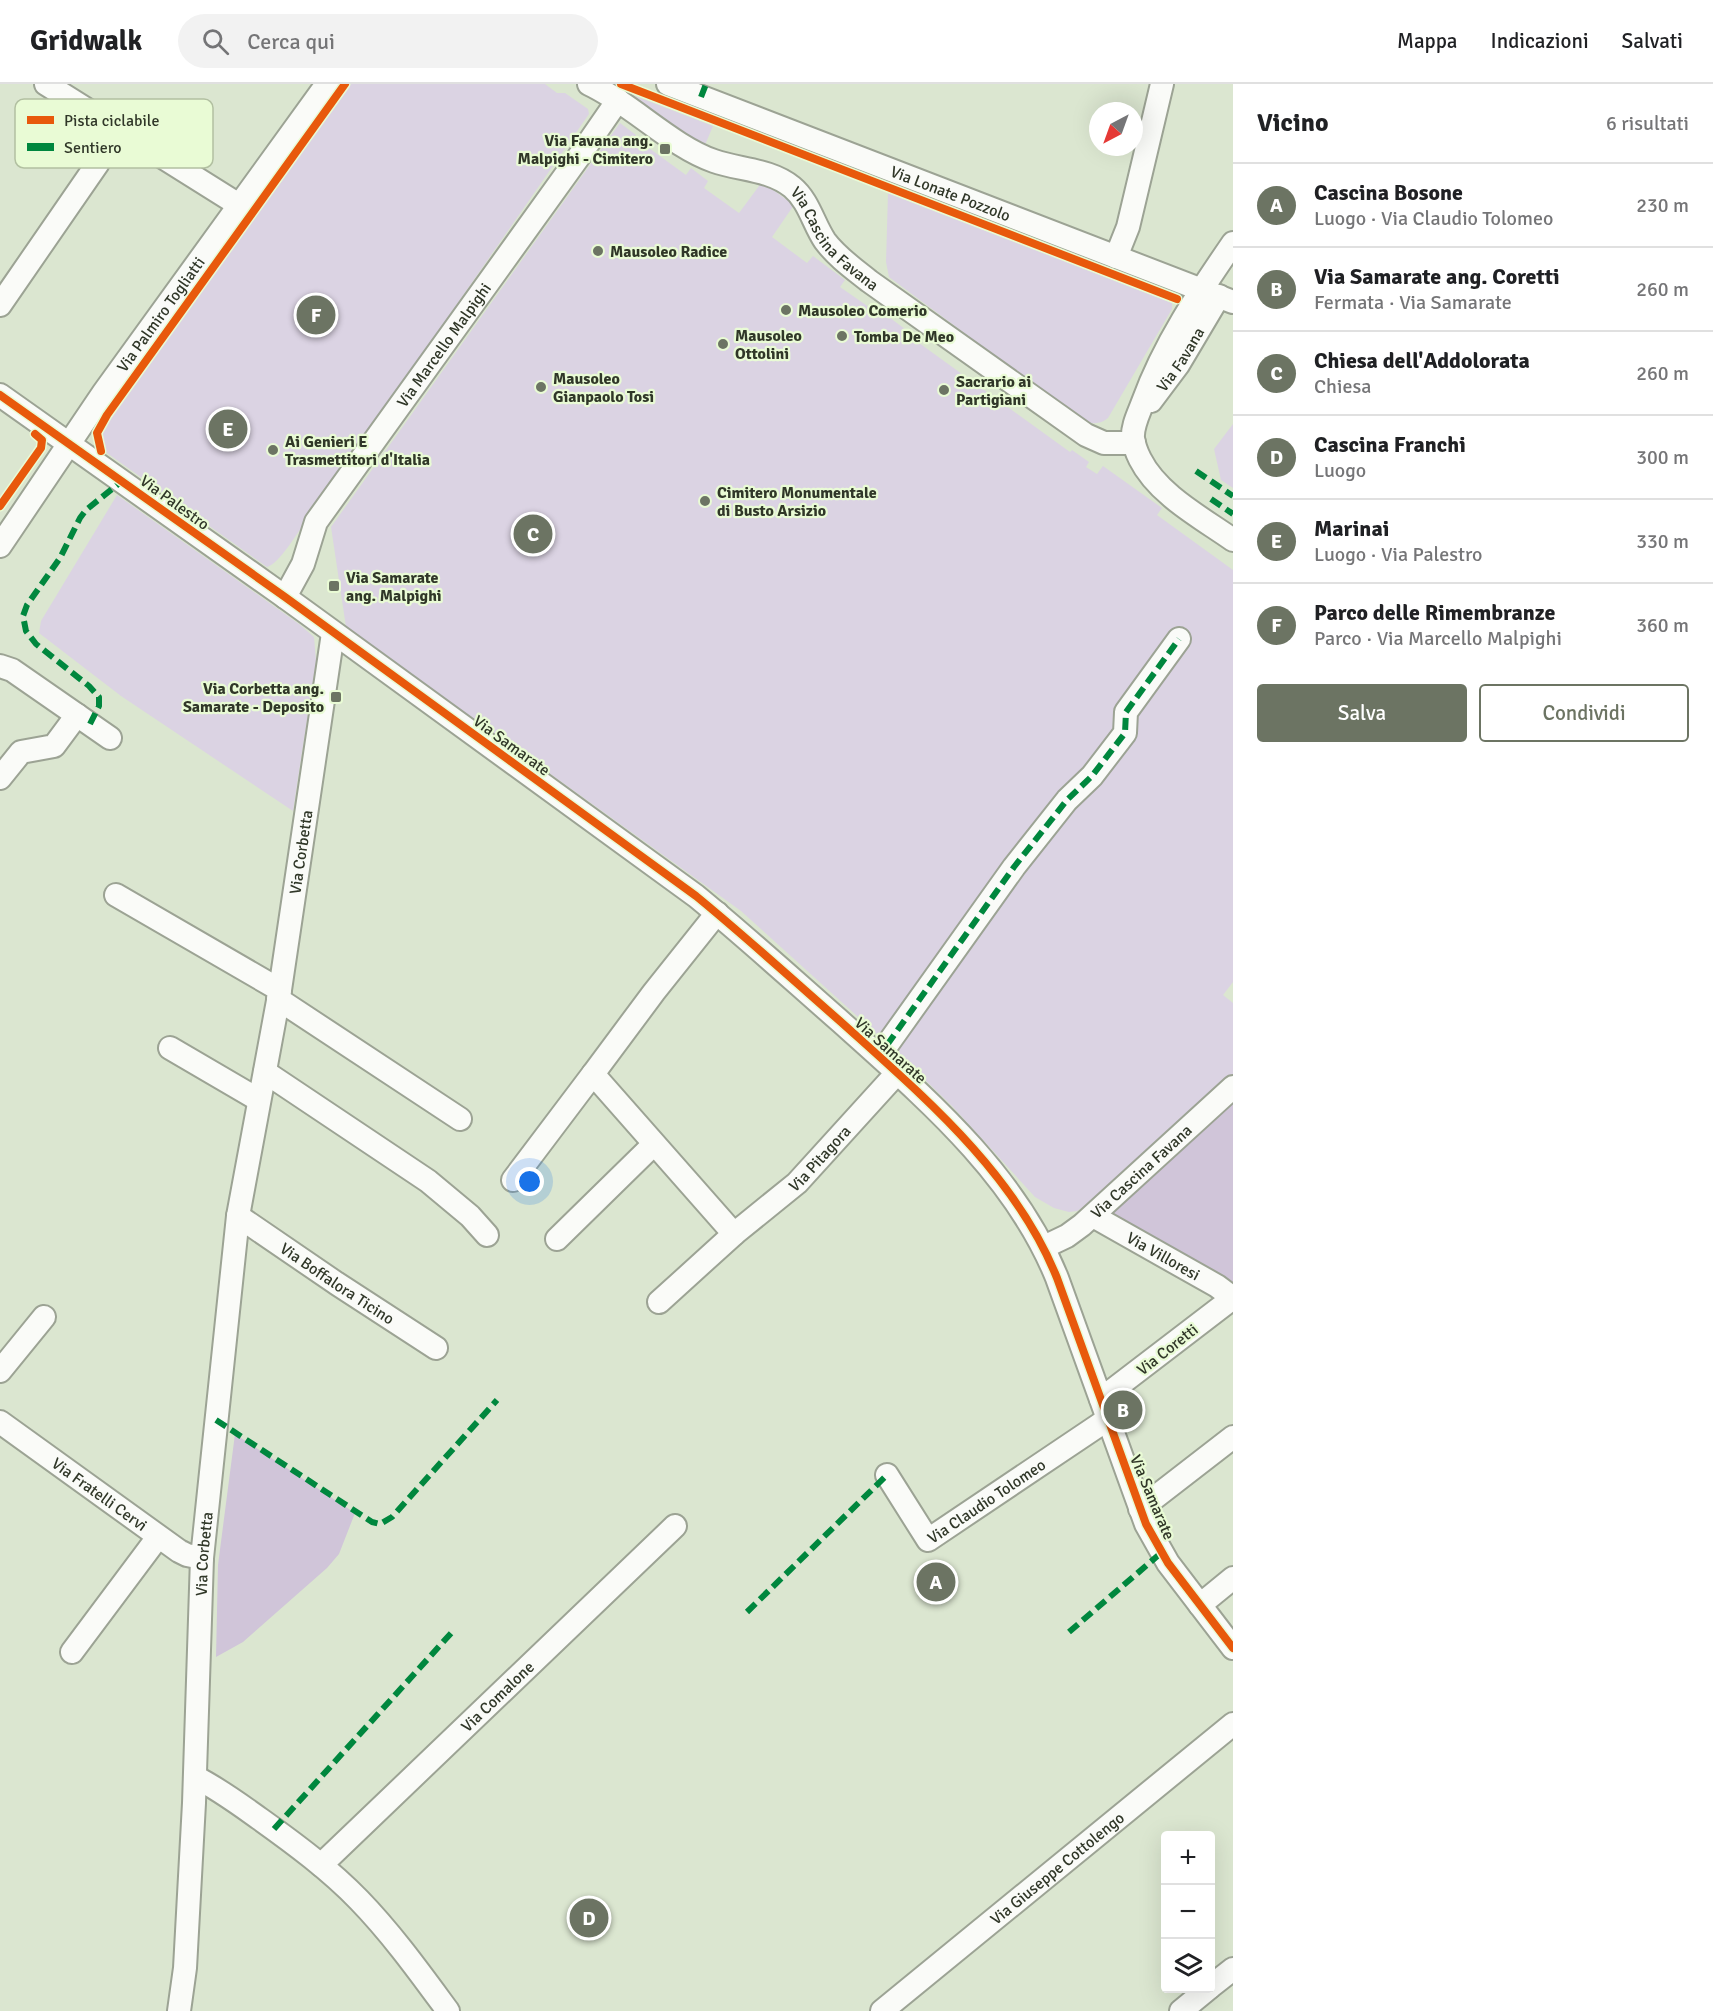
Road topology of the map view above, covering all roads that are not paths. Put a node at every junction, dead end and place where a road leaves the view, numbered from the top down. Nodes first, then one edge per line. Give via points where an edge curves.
1 (46, 84) edge
2 (327, 84) edge
3 (589, 84) edge
4 (668, 84) edge
5 (1162, 84) edge
6 (70, 99) edge
7 (618, 100) junction
8 (95, 168) edge
9 (181, 168) edge
10 (240, 205) junction
11 (1233, 243) edge
12 (1116, 257) junction
13 (1217, 296) edge
14 (0, 305) edge
15 (0, 395) edge
16 (1135, 430) junction
17 (68, 443) junction
18 (1233, 540) edge
19 (0, 546) edge
20 (285, 597) junction
21 (333, 633) junction
22 (1179, 639) dead end
23 (0, 651) edge
24 (6, 668) edge
25 (77, 715) junction
26 (110, 738) dead end
27 (0, 778) edge
28 (116, 895) dead end
29 (717, 913) junction
30 (279, 994) junction
31 (887, 1045) dead end
32 (170, 1048) dead end
33 (265, 1072) junction
34 (897, 1073) junction
35 (593, 1074) junction
36 (1233, 1087) edge
37 (259, 1100) junction
38 (460, 1119) dead end
39 (654, 1144) junction
40 (513, 1179) dead end
41 (1093, 1215) junction
42 (238, 1216) junction
43 (734, 1234) junction
44 (487, 1235) dead end
45 (557, 1239) dead end
46 (1044, 1246) junction
47 (1233, 1298) edge
48 (659, 1302) dead end
49 (44, 1317) dead end
50 (436, 1348) dead end
51 (0, 1371) edge
52 (1104, 1409) junction
53 (0, 1422) edge
54 (1233, 1437) edge
55 (887, 1475) dead end
56 (1140, 1509) junction
57 (675, 1526) dead end
58 (158, 1537) junction
59 (202, 1558) junction
60 (1233, 1578) edge
61 (1200, 1605) junction
62 (1233, 1648) edge
63 (72, 1652) dead end
64 (1233, 1724) edge
65 (195, 1778) junction
66 (321, 1865) junction
67 (1233, 1969) edge
68 (1215, 1984) edge
69 (1204, 1993) edge
70 (179, 2011) edge
71 (448, 2011) edge
72 (882, 2011) edge
73 (1181, 2011) edge

1 - 6 street
2 - 10 street, Via Palmiro Togliatti
3 - 7 street, Via Cascina Favana
4 - 12 street, Via Lonate Pozzolo
5 - 12 street via 1128,227
7 - 16 street, Via Cascina Favana via 704,158 786,182 800,195 826,242 840,257 1086,435 1104,443
7 - 20 street, Via Marcello Malpighi via 316,522 303,564
8 - 14 street
9 - 10 street
10 - 17 street, Via Palmiro Togliatti
11 - 13 street, Via Favana
12 - 13 street, Via Lonate Pozzolo
13 - 16 street, Via Favana
15 - 17 street, Via Palestro
16 - 18 street via 1141,461 1159,484
17 - 19 street, Via Palmiro Togliatti
17 - 20 street, Via Palestro
20 - 21 street, Via Palestro
21 - 29 street, Via Samarate
21 - 30 street, Via Corbetta
22 - 31 street via 1126,712 1125,733 1014,867
23 - 24 street
24 - 25 street
25 - 26 street
25 - 27 street via 54,746 21,752
28 - 30 street
29 - 34 street, Via Samarate
29 - 35 street
30 - 33 street, Via Corbetta
30 - 38 street
32 - 37 street
33 - 37 street, Via Corbetta
33 - 44 street via 428,1181
34 - 43 street, Via Pitagora via 797,1183
34 - 46 street, Via Samarate via 998,1178
35 - 39 street
35 - 40 street
36 - 41 street, Via Cascina Favana
37 - 42 street, Via Corbetta
39 - 43 street
39 - 45 street
41 - 46 street, Via Cascina Favana via 1072,1233
41 - 47 street, Via Villoresi
42 - 50 street, Via Boffalora Ticino
42 - 59 street, Via Corbetta
43 - 48 street, Via Pitagora
46 - 52 street, Via Samarate
47 - 52 street, Via Coretti
49 - 51 street
52 - 55 street, Via Claudio Tolomeo via 928,1540
52 - 56 street, Via Samarate
53 - 58 street, Via Fratelli Cervi
54 - 56 street
56 - 61 street, Via Samarate via 1158,1547
57 - 66 street, Via Comalone
58 - 59 street, Via Fratelli Cervi via 183,1554
58 - 63 street
59 - 65 street, Via Corbetta
60 - 61 street
61 - 62 street, Via Samarate
64 - 72 street, Via Giuseppe Cottolengo
65 - 66 street via 223,1793
65 - 70 street, Via Corbetta
66 - 71 street via 377,1919
67 - 68 street
69 - 73 street

